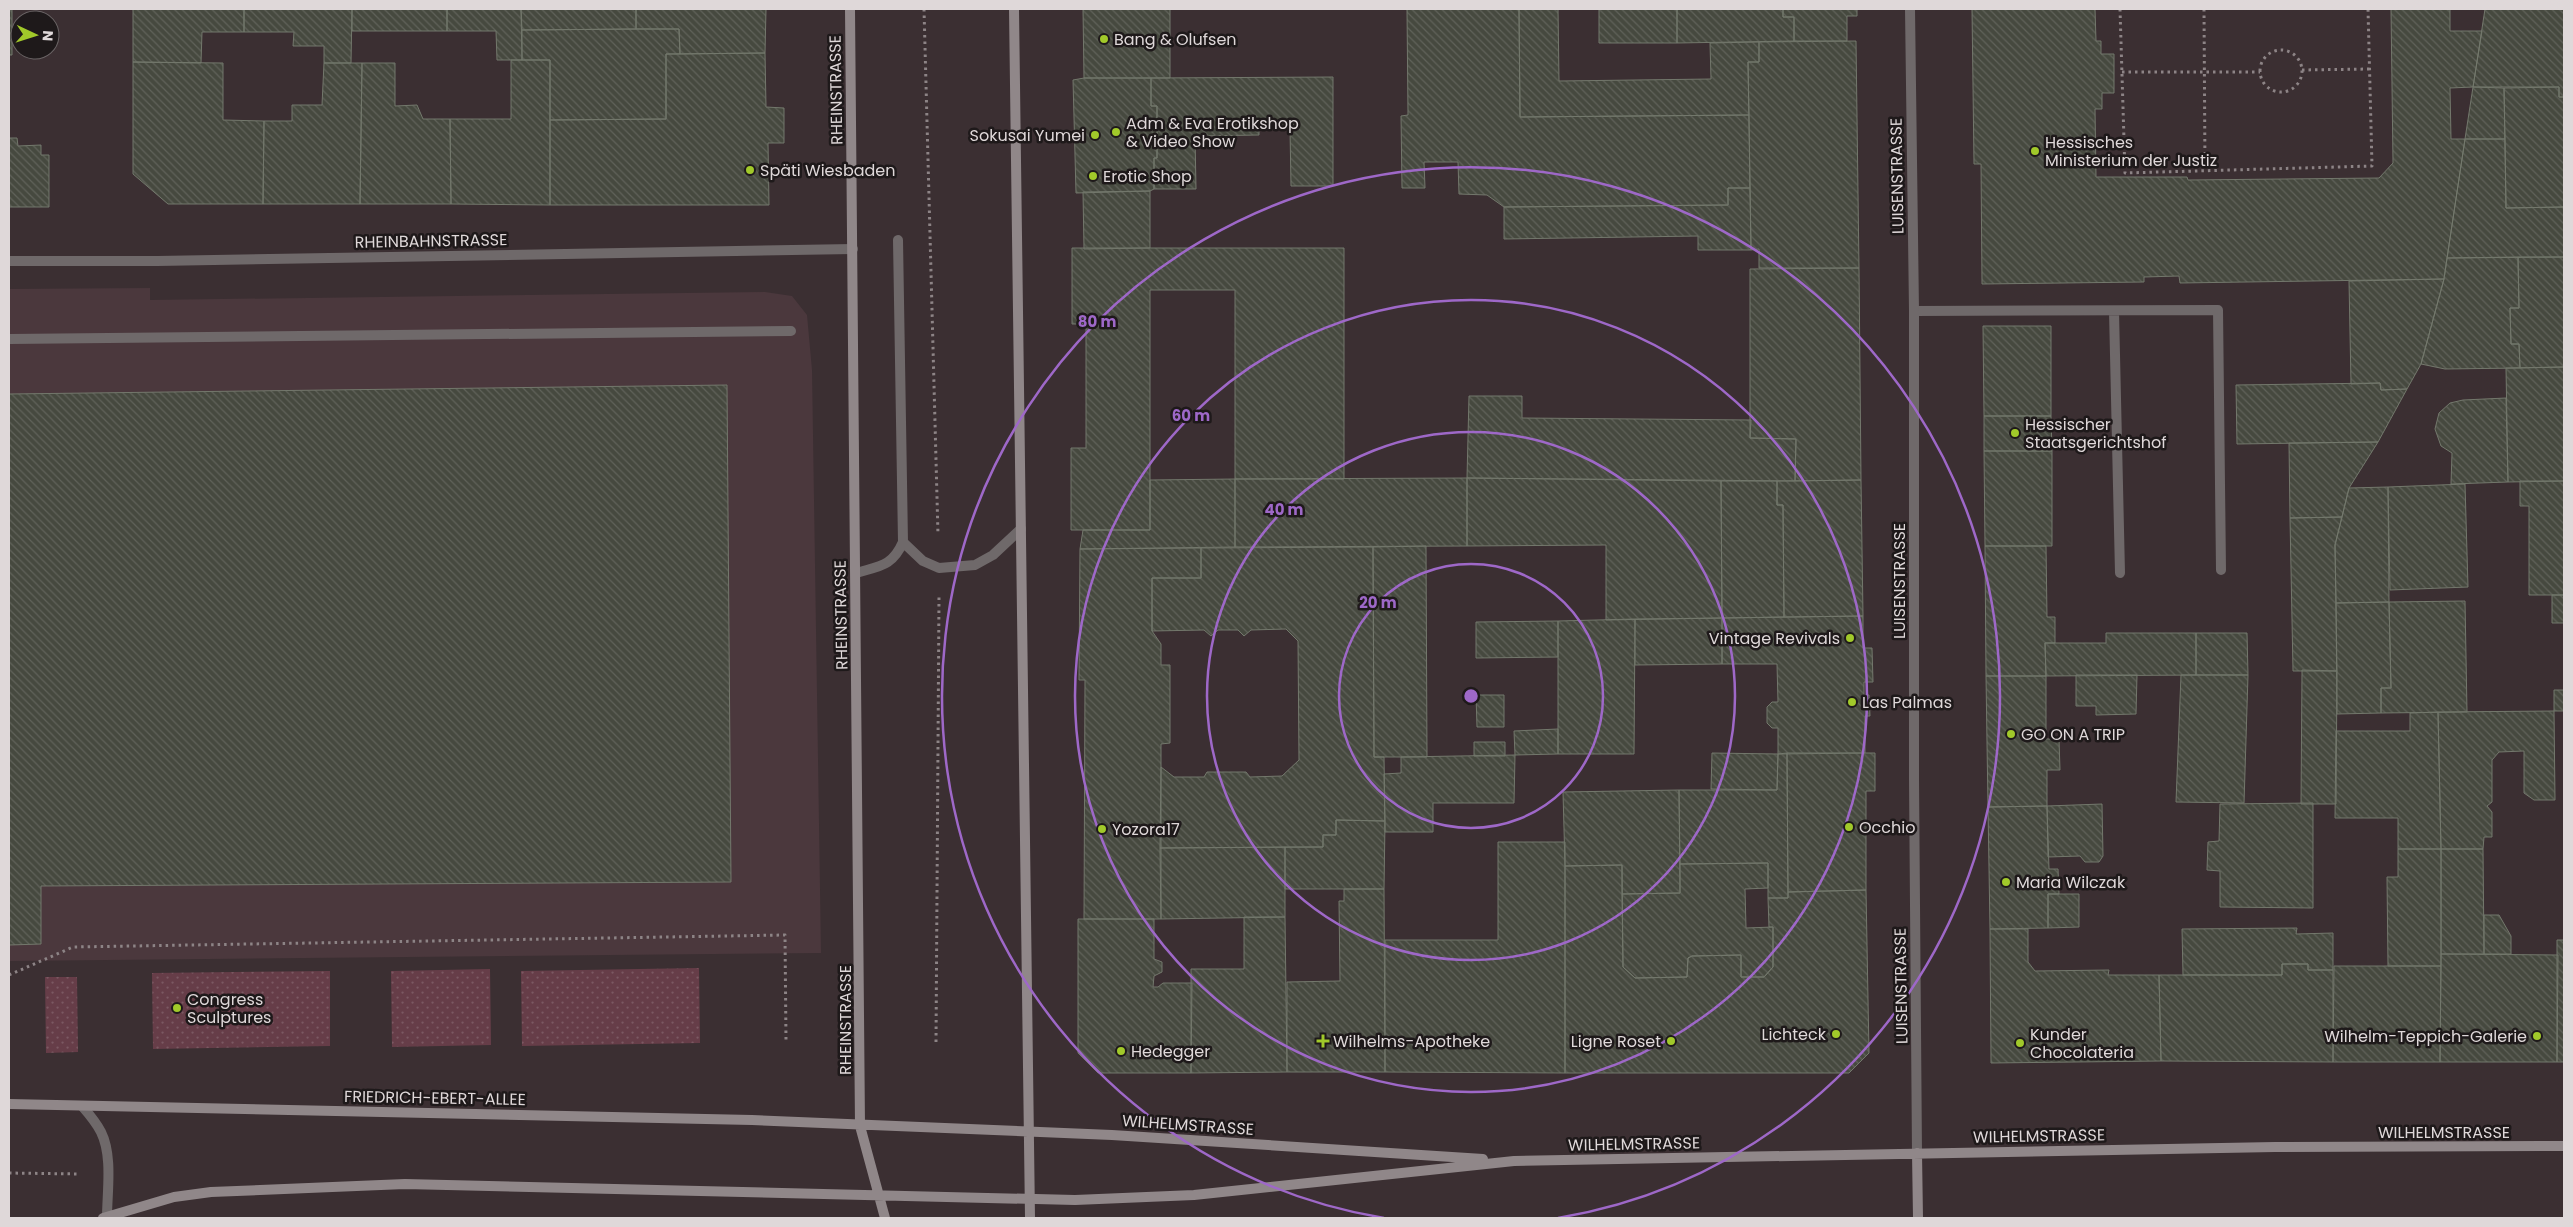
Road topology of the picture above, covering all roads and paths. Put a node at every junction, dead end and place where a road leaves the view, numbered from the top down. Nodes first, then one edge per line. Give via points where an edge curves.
1 (850, 9) edge
2 (924, 9) edge
3 (1014, 9) edge
4 (1910, 9) edge
5 (2120, 9) edge
6 (2204, 9) edge
7 (2368, 9) edge
8 (2370, 69) junction
9 (2302, 70) junction
10 (2122, 72) junction
11 (2205, 72) junction
12 (2260, 72) junction
13 (2205, 171) junction
14 (898, 240) dead end
15 (853, 249) junction
16 (9, 261) edge
17 (2114, 311) junction
18 (1914, 312) junction
19 (791, 331) dead end
20 (9, 338) edge
21 (1021, 529) junction
22 (903, 542) junction
23 (939, 568) junction
24 (2221, 570) dead end
25 (856, 573) junction
26 (2120, 573) dead end
27 (9, 975) edge
28 (786, 1041) dead end
29 (936, 1042) dead end
30 (9, 1104) edge
31 (82, 1106) junction
32 (860, 1126) junction
33 (1028, 1131) junction
34 (2564, 1146) edge
35 (1917, 1153) junction
36 (1514, 1162) junction
37 (9, 1173) edge
38 (107, 1174) junction
39 (877, 1194) junction
40 (1030, 1200) junction
41 (106, 1218) edge
42 (886, 1218) edge
43 (1030, 1218) edge
44 (1918, 1218) edge

1 - 15 main road, RHEINSTRASSE
2 - 23 path
3 - 21 main road
4 - 18 street, LUISENSTRASSE
5 - 10 path
6 - 11 path
7 - 8 path
8 - 9 path
8 - 13 path via 2372,166
9 - 12 path via 2293,54 2282,50 2270,53
9 - 12 path via 2296,86 2281,92 2269,88
10 - 11 path
10 - 13 path via 2125,173
11 - 12 path
11 - 13 path
14 - 22 street
15 - 16 street, RHEINBAHNSTRASSE
15 - 25 main road, RHEINSTRASSE
17 - 18 street
17 - 24 street via 2218,310
17 - 26 street
18 - 35 street, LUISENSTRASSE
19 - 20 street
21 - 23 street via 993,555 975,565
21 - 33 main road
22 - 23 street via 923,561
22 - 25 street via 896,556 884,564
23 - 29 path
25 - 32 main road, RHEINSTRASSE
27 - 28 path via 73,947 785,935
30 - 31 main road, FRIEDRICH-EBERT-ALLEE
31 - 32 main road, FRIEDRICH-EBERT-ALLEE via 724,1120
31 - 38 street via 101,1132
32 - 33 main road, WILHELMSTRASSE
32 - 39 main road, RHEINSTRASSE
33 - 36 main road, WILHELMSTRASSE
33 - 40 main road
34 - 35 main road, WILHELMSTRASSE
35 - 36 main road, WILHELMSTRASSE
35 - 44 main road
36 - 40 main road, WILHELMSTRASSE via 1194,1196
37 - 38 path
38 - 41 street
39 - 40 main road, WILHELMSTRASSE
39 - 41 main road via 406,1184 211,1192 174,1197
39 - 42 main road, RHEINSTRASSE
40 - 43 main road

